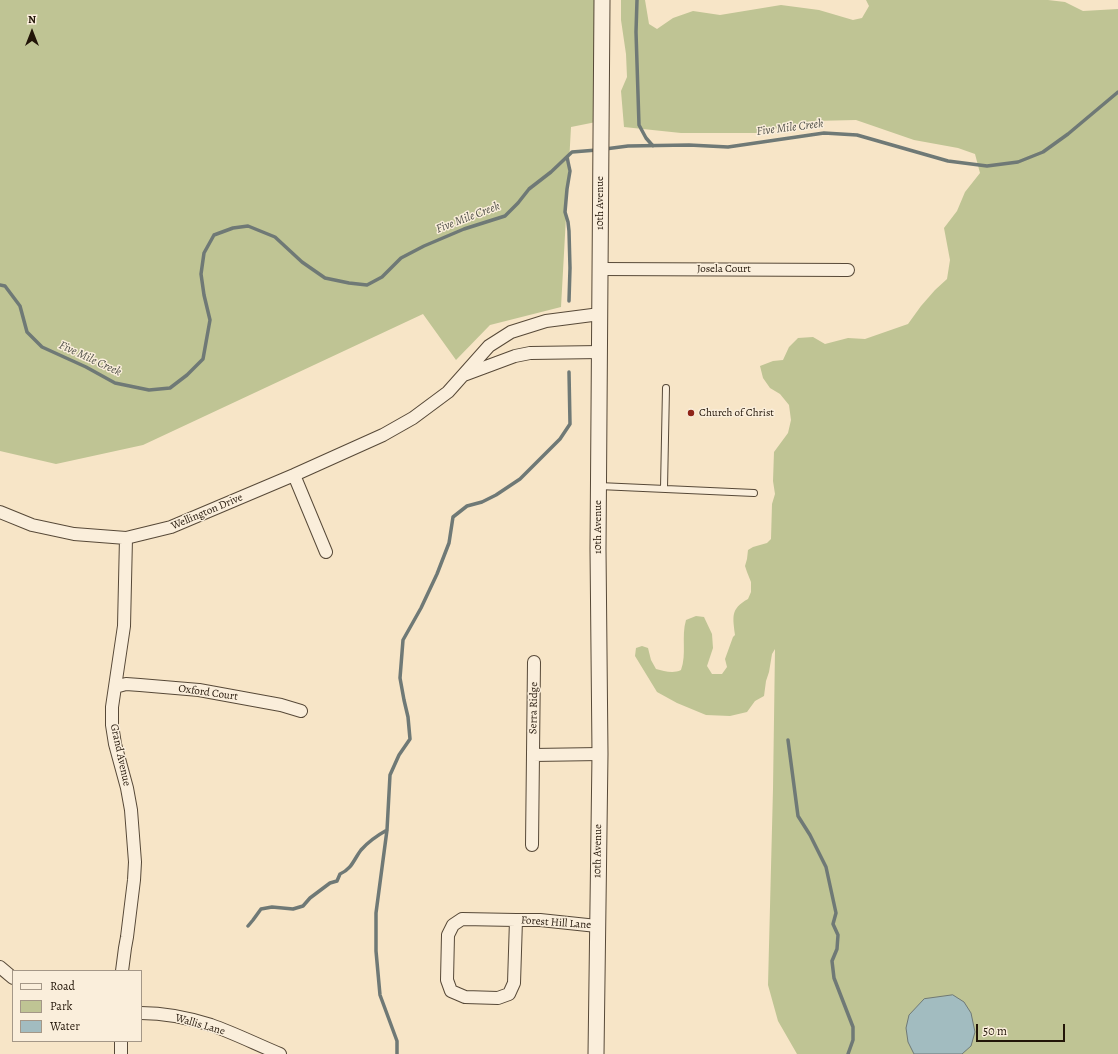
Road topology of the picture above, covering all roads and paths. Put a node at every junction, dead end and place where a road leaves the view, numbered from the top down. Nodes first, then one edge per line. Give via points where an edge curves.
1 (602, 0) edge
2 (600, 269) junction
3 (848, 270) dead end
4 (600, 314) junction
5 (600, 352) junction
6 (462, 375) junction
7 (666, 388) dead end
8 (294, 475) junction
9 (599, 486) junction
10 (664, 488) junction
11 (754, 493) dead end
12 (0, 512) edge
13 (126, 538) junction
14 (326, 552) dead end
15 (534, 662) dead end
16 (115, 687) junction
17 (301, 711) dead end
18 (600, 754) junction
19 (533, 755) junction
20 (532, 845) dead end
21 (516, 920) junction
22 (597, 926) junction
23 (0, 967) edge
24 (122, 970) edge
25 (12, 977) edge
26 (142, 1012) edge
27 (121, 1042) edge
28 (121, 1054) edge
29 (280, 1054) edge
30 (596, 1054) edge

1 - 2 street, 10th Avenue
2 - 3 street, Josela Court
2 - 4 street, 10th Avenue
4 - 5 street, 10th Avenue
4 - 6 street, Wellington Drive via 546,321 511,332 489,346
5 - 6 street via 530,353
5 - 9 street, 10th Avenue
6 - 8 street, Wellington Drive via 448,392 413,418 383,435
7 - 10 lane
8 - 13 street, Wellington Drive via 171,528
8 - 14 street
9 - 10 lane
9 - 18 street, 10th Avenue
10 - 11 lane
12 - 13 street, Wellington Drive via 32,525 74,534
13 - 16 street, Grand Avenue via 124,626
15 - 19 street, Serra Ridge
16 - 17 street, Oxford Court via 126,684 199,690
16 - 24 street, Grand Avenue via 112,725 131,810 135,862
18 - 19 street
18 - 22 street, 10th Avenue
19 - 20 street, Serra Ridge
21 - 21 street, Forest Hill Lane via 514,983 509,994 498,998 465,996 451,991 447,980 448,935 453,924 462,919
21 - 22 street, Forest Hill Lane
22 - 30 street, 10th Avenue
23 - 25 street
26 - 29 street, Wallis Lane via 212,1025
27 - 28 street

